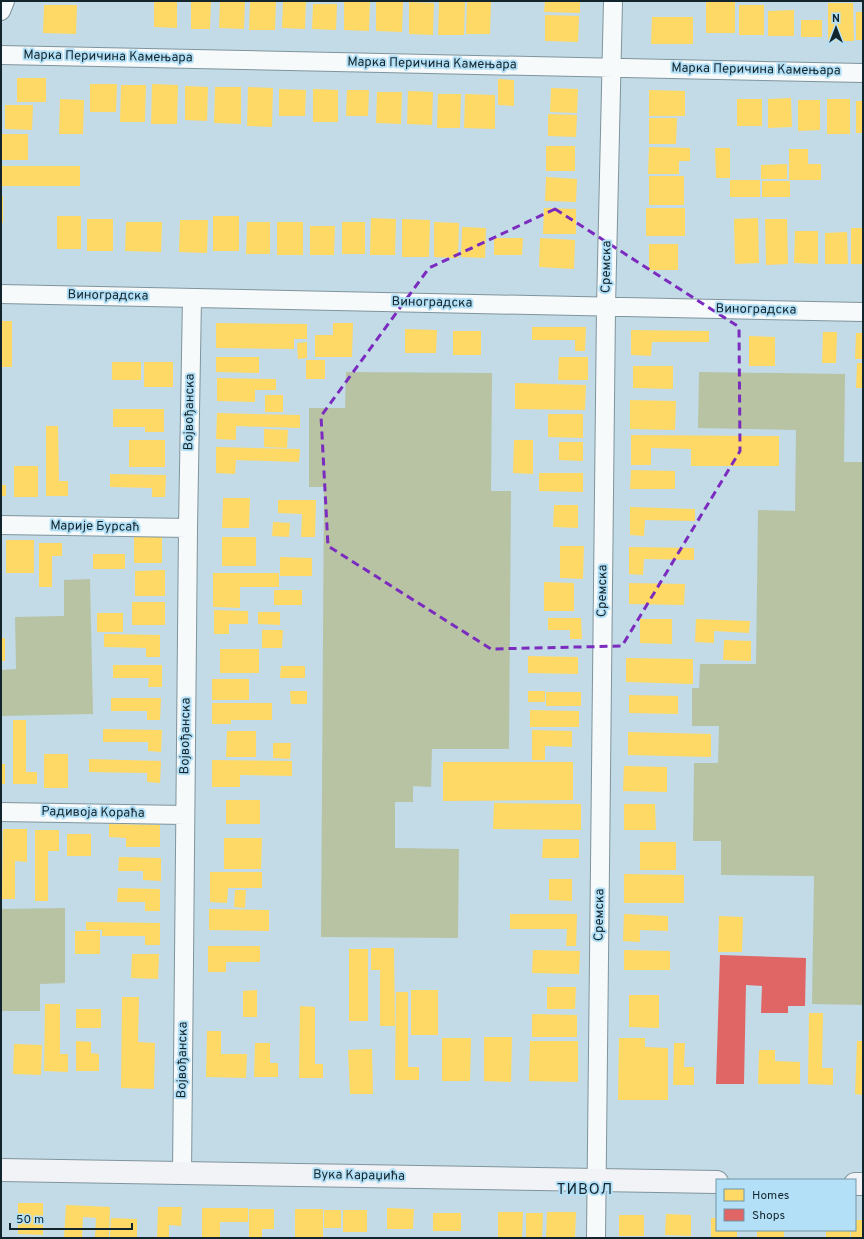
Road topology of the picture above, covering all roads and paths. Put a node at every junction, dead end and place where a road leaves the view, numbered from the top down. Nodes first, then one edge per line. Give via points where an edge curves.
1 (5, 1) edge
2 (613, 1) edge
3 (1, 11) edge
4 (1, 55) edge
5 (611, 68) junction
6 (863, 73) edge
7 (1, 294) edge
8 (192, 298) junction
9 (606, 307) junction
10 (863, 312) edge
11 (1, 525) edge
12 (188, 528) junction
13 (1, 812) edge
14 (185, 815) junction
15 (1, 1170) edge
16 (182, 1174) junction
17 (597, 1180) junction
18 (716, 1182) edge
19 (596, 1238) edge

1 - 3 street
2 - 5 street, Сремска
4 - 5 street, Марка Перичина Камењара
5 - 6 street, Марка Перичина Камењара
5 - 9 street, Сремска
7 - 8 street, Виноградска
8 - 9 street, Виноградска
8 - 12 street, Војвођанска
9 - 10 street, Виноградска
9 - 17 street, Сремска
11 - 12 street, Марије Бурсаћ
12 - 14 street, Војвођанска
13 - 14 street, Радивоја Кораћа
14 - 16 street, Војвођанска
15 - 16 main road, Вука Караџића
16 - 17 main road, Вука Караџића
17 - 18 main road, Вука Караџића
17 - 19 street, Сремска

